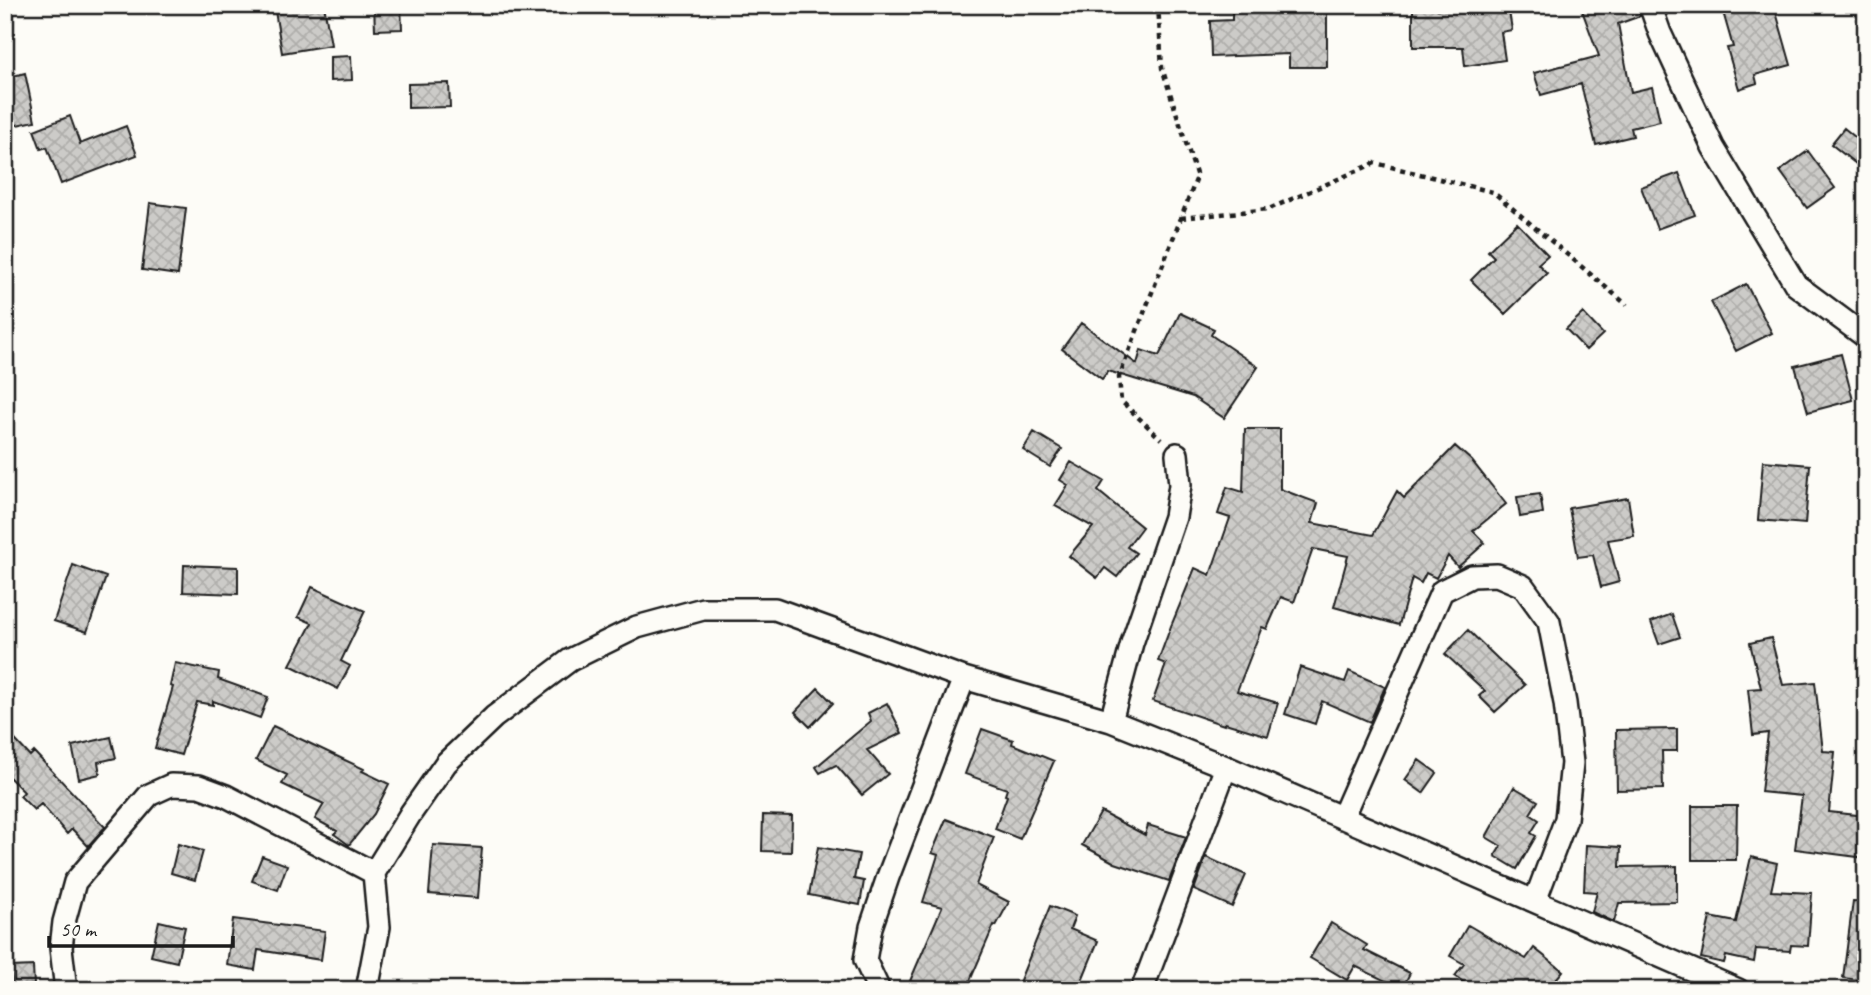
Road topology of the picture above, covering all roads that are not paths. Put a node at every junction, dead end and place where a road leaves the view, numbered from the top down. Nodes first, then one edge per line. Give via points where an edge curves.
1 (1650, 5) edge
2 (1866, 337) edge
3 (1177, 454) road end
4 (964, 678) junction
5 (1111, 721) junction
6 (1227, 767) junction
7 (1342, 818) junction
8 (374, 873) junction
9 (1535, 901) junction
10 (66, 990) edge
11 (368, 990) edge
12 (879, 990) edge
13 (1142, 990) edge
14 (1738, 990) edge

1 - 2 street via 1713,147 1796,285
3 - 5 street via 1180,485 1175,517
4 - 5 street
4 - 8 street via 775,609 703,609 637,627 570,660 494,717 446,763
4 - 12 street via 872,927 865,960
5 - 6 street
6 - 7 street
6 - 13 street
7 - 9 street
7 - 9 street via 1442,591 1472,576 1497,575 1523,586 1549,622 1573,763 1566,819
8 - 10 street via 226,796 199,786 171,785 149,795 75,882 61,948
8 - 11 street via 379,926
9 - 14 street

